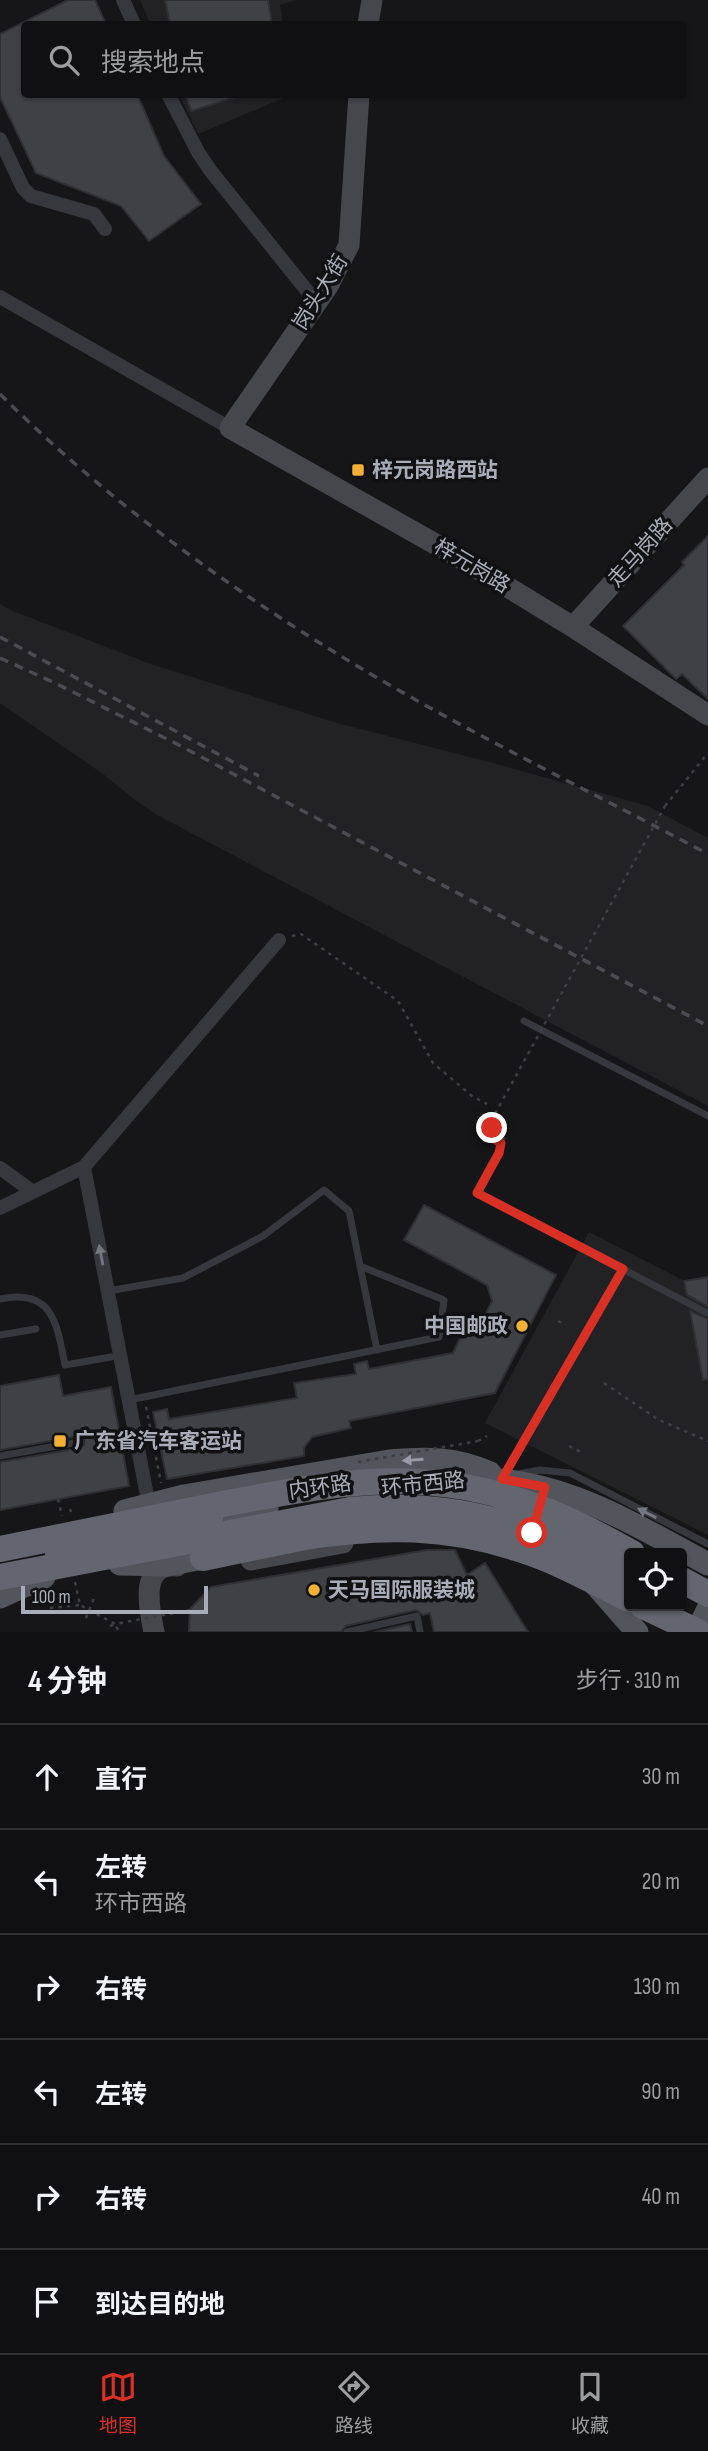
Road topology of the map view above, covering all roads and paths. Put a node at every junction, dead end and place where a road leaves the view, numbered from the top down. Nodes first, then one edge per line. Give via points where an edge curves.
1 (123, 0) edge
2 (372, 0) edge
3 (133, 21) edge
4 (368, 21) edge
5 (170, 98) edge
6 (359, 98) edge
7 (0, 139) edge
8 (105, 229) dead end
9 (0, 297) edge
10 (316, 302) junction
11 (230, 428) junction
12 (708, 478) edge
13 (573, 627) junction
14 (708, 715) edge
15 (708, 753) edge
16 (279, 940) joint
17 (524, 1021) dead end
18 (487, 1104) dead end
19 (708, 1116) edge
20 (501, 1143) junction
21 (499, 1153) joint
22 (84, 1167) junction
23 (0, 1168) edge
24 (33, 1192) junction
25 (0, 1208) edge
26 (360, 1266) junction
27 (623, 1269) junction
28 (107, 1291) junction
29 (0, 1299) edge
30 (708, 1312) edge
31 (558, 1321) dead end
32 (566, 1325) dead end
33 (36, 1329) dead end
34 (0, 1335) edge
35 (377, 1350) junction
36 (111, 1357) dead end
37 (604, 1383) dead end
38 (144, 1397) junction
39 (128, 1400) junction
40 (487, 1436) dead end
41 (478, 1441) dead end
42 (708, 1441) edge
43 (79, 1443) dead end
44 (569, 1446) dead end
45 (581, 1452) dead end
46 (0, 1456) edge
47 (570, 1473) junction
48 (449, 1478) junction
49 (502, 1479) junction
50 (161, 1484) dead end
51 (58, 1499) dead end
52 (149, 1506) junction
53 (537, 1514) junction
54 (62, 1516) dead end
55 (446, 1519) junction
56 (210, 1520) junction
57 (472, 1523) junction
58 (637, 1526) junction
59 (576, 1532) junction
60 (0, 1537) edge
61 (708, 1544) edge
62 (606, 1547) junction
63 (663, 1548) edge
64 (0, 1549) edge
65 (624, 1549) edge
66 (687, 1557) edge
67 (0, 1558) edge
68 (203, 1558) joint
69 (624, 1559) edge
70 (110, 1561) junction
71 (708, 1564) edge
72 (166, 1565) junction
73 (0, 1566) edge
74 (40, 1568) junction
75 (624, 1576) edge
76 (0, 1577) edge
77 (687, 1583) edge
78 (0, 1585) edge
79 (708, 1594) edge
80 (624, 1596) edge
81 (0, 1597) edge
82 (93, 1598) dead end
83 (80, 1605) dead end
84 (50, 1608) dead end
85 (708, 1609) edge
86 (687, 1610) edge
87 (653, 1611) edge
88 (675, 1611) edge
89 (86, 1618) dead end
90 (708, 1622) edge
91 (110, 1626) dead end
92 (119, 1632) edge
93 (154, 1632) edge
94 (347, 1632) edge
95 (420, 1632) edge
96 (638, 1632) edge
97 (689, 1632) edge
98 (697, 1632) edge

1 - 3 street
2 - 4 street
5 - 10 street via 210,170
6 - 10 street, 岗头大街 via 349,244
7 - 8 street via 31,196 93,214
9 - 11 street
10 - 11 street, 岗头大街
11 - 13 street, 梓元岗路
12 - 13 street, 走马岗路
13 - 14 street, 梓元岗路
15 - 20 path, bridge via 665,806 491,1121 491,1127 506,1136
16 - 18 path via 301,934 398,1001 433,1063
16 - 22 street
17 - 19 lane
20 - 20 path via 487,1135 493,1128 506,1136
20 - 21 path
21 - 27 lane via 477,1193
22 - 24 street
28 -> 22 street
23 - 24 street
24 - 25 street
26 - 28 lane via 349,1210 324,1190 263,1236 183,1278
26 - 35 lane
26 - 35 lane via 444,1300 439,1337
27 - 30 lane
27 - 49 lane
28 - 39 street
29 - 36 lane via 20,1296 40,1301 55,1320 65,1365
31 - 32 path
33 - 34 lane
35 - 38 lane
37 - 42 path via 659,1420
38 - 39 lane
38 - 50 path
39 - 52 street
40 - 41 path
43 - 46 lane
44 - 45 path
47 - 49 lane via 540,1470
47 - 53 lane via 553,1479
61 -> 47 lane
48 - 49 main road, 环市西路
48 -> 52 main road via 423,1459 364,1465
48 - 53 main road via 497,1504
48 - 55 main road
48 - 56 main road, 环市西路
49 - 53 main road, 环市西路
51 - 54 path
52 - 60 main road
53 - 57 main road, 环市西路 via 500,1530
53 - 58 main road, 环市西路 via 589,1502
53 - 59 main road
53 - 96 main road, 环市西路 via 563,1557 579,1567
55 - 57 main road, 环市西路
55 - 70 main road, 环市西路 via 345,1521
56 - 67 main road, 环市西路
56 - 74 highway
57 - 72 street via 438,1525 204,1567
58 - 59 main road
58 - 63 main road, 环市西路
59 - 62 main road
62 - 63 main road
62 - 69 main road
64 - 65 highway, 内环路, bridge via 273,1494 394,1480 466,1487 530,1503
66 - 71 main road, 环市西路
68 - 72 main road
68 - 80 highway, bridge via 343,1531 402,1527 450,1532 524,1550
70 - 72 main road
70 - 74 main road, 环市西路
70 - 75 highway, 内环路, bridge via 350,1510 407,1506 460,1511 512,1524 575,1549
70 - 76 highway, 内环路, bridge
70 - 78 highway, bridge
72 - 93 street via 154,1575 150,1587 148,1606
73 - 74 highway
74 - 78 main road, 环市西路
74 - 81 main road
77 - 79 highway
82 - 89 path
83 - 84 path
85 - 98 main road
86 - 90 highway
87 - 98 highway, bridge
88 - 97 main road
91 - 92 path, bridge via 115,1624
94 - 95 lane via 417,1616

